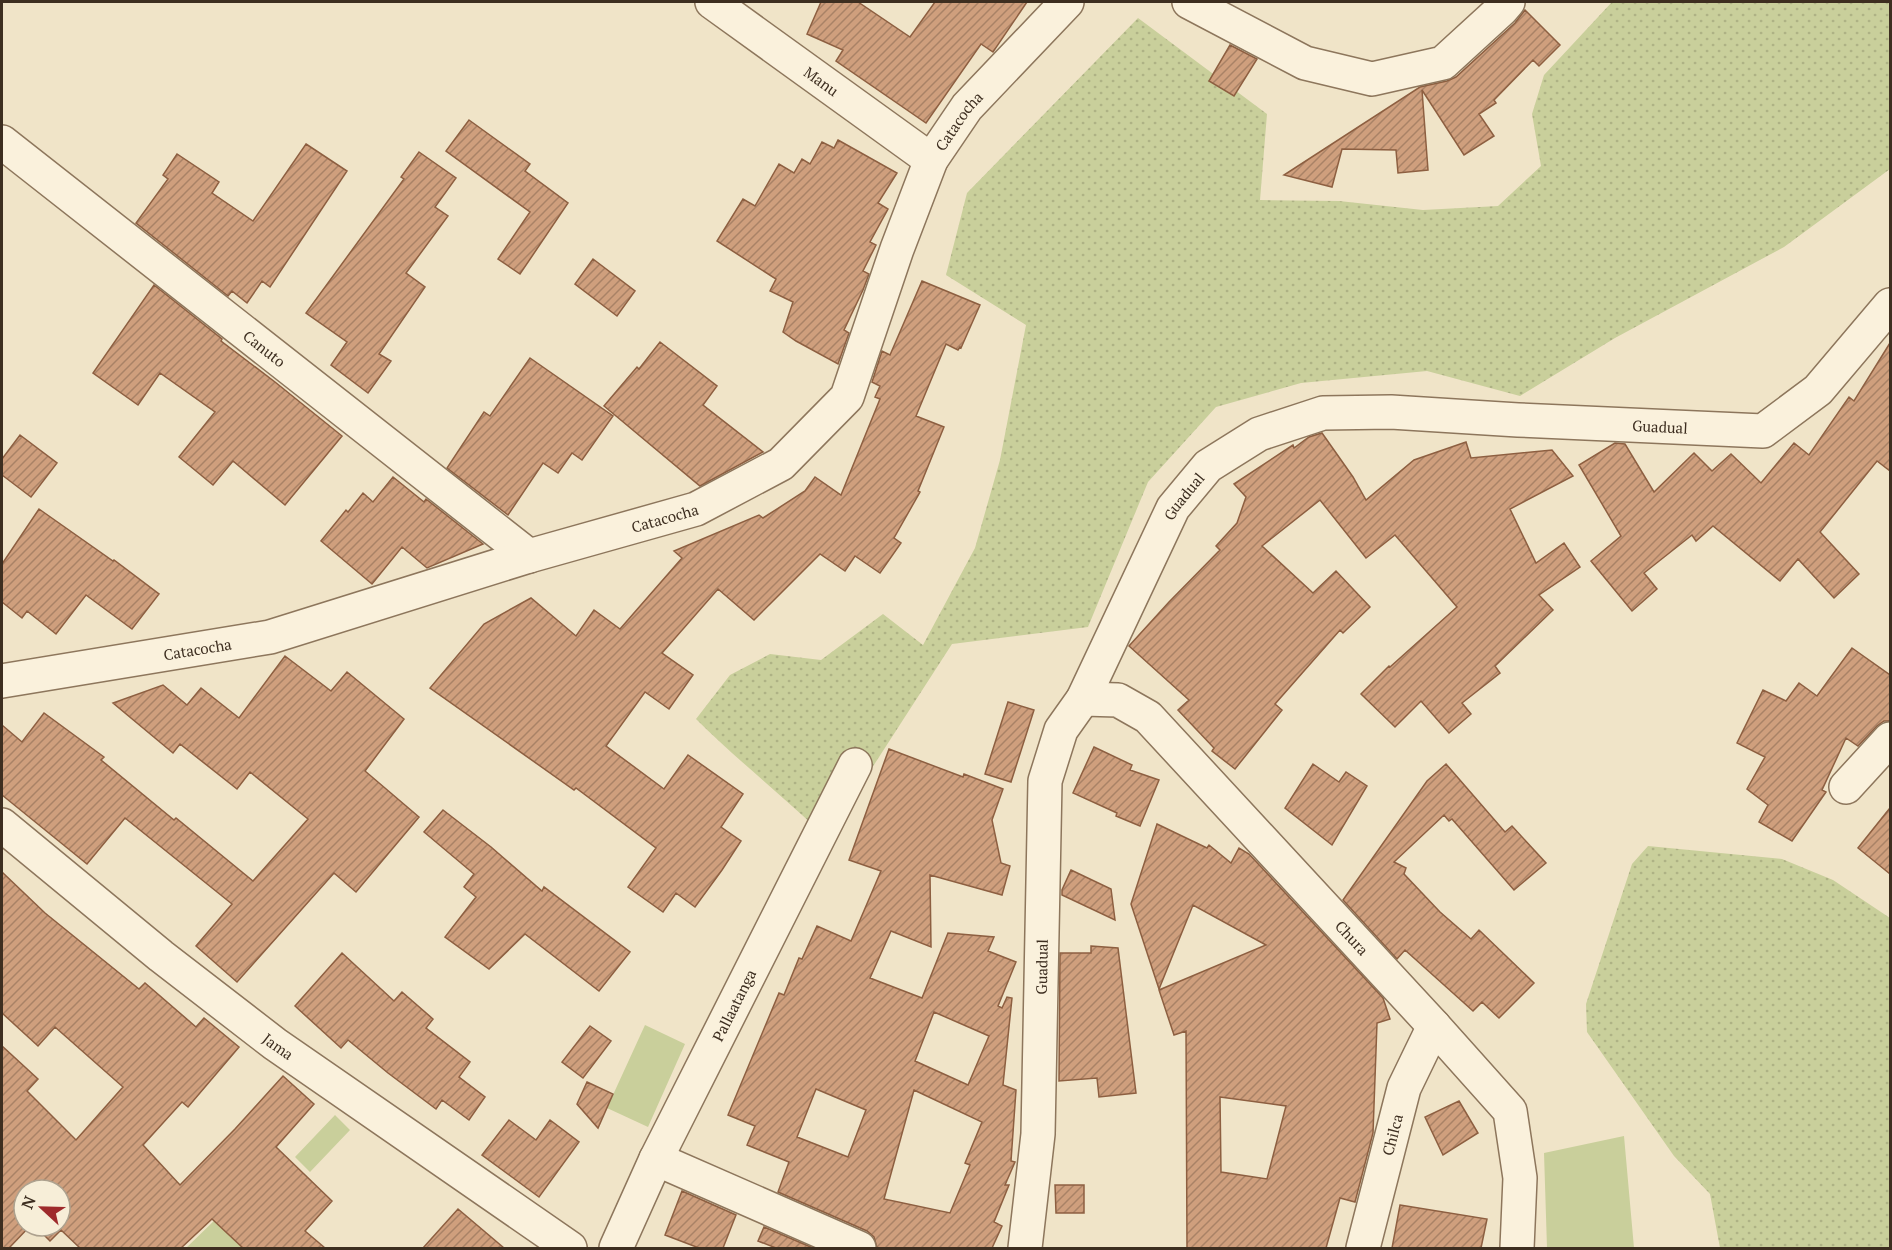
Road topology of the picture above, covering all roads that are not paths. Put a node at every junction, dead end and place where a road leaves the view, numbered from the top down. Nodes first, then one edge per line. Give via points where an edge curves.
1 (712, 2) edge
2 (1067, 2) edge
3 (1189, 2) edge
4 (1508, 2) edge
5 (2, 142) edge
6 (931, 160) junction
7 (1890, 305) edge
8 (529, 556) junction
9 (2, 681) edge
10 (1083, 699) junction
11 (1890, 739) edge
12 (855, 765) dead end
13 (1846, 787) dead end
14 (2, 825) edge
15 (1434, 1026) junction
16 (656, 1159) junction
17 (570, 1248) edge
18 (616, 1248) edge
19 (859, 1248) edge
20 (1025, 1248) edge
21 (1363, 1248) edge
22 (1517, 1248) edge

1 - 6 street, Manu
2 - 6 street, Catacocha via 967,107
3 - 4 street via 1305,63 1372,79 1443,63
5 - 8 street, Canuto
6 - 8 street, Catacocha via 847,397 781,464 696,509
7 - 10 street, Guadual via 1818,390 1763,431 1391,412 1323,413 1259,434 1208,466 1173,508
8 - 9 street, Catacocha via 270,637
10 - 15 street, Chura via 1118,700 1148,717
10 - 20 street, Guadual via 1061,730 1045,781 1038,1134
11 - 13 street
12 - 16 street, Pallaatanga
14 - 17 street, Jama via 275,1044
15 - 21 street, Chilca via 1404,1088
15 - 22 street, Chura via 1510,1111 1520,1178
16 - 18 street, Pallaatanga
16 - 19 street

